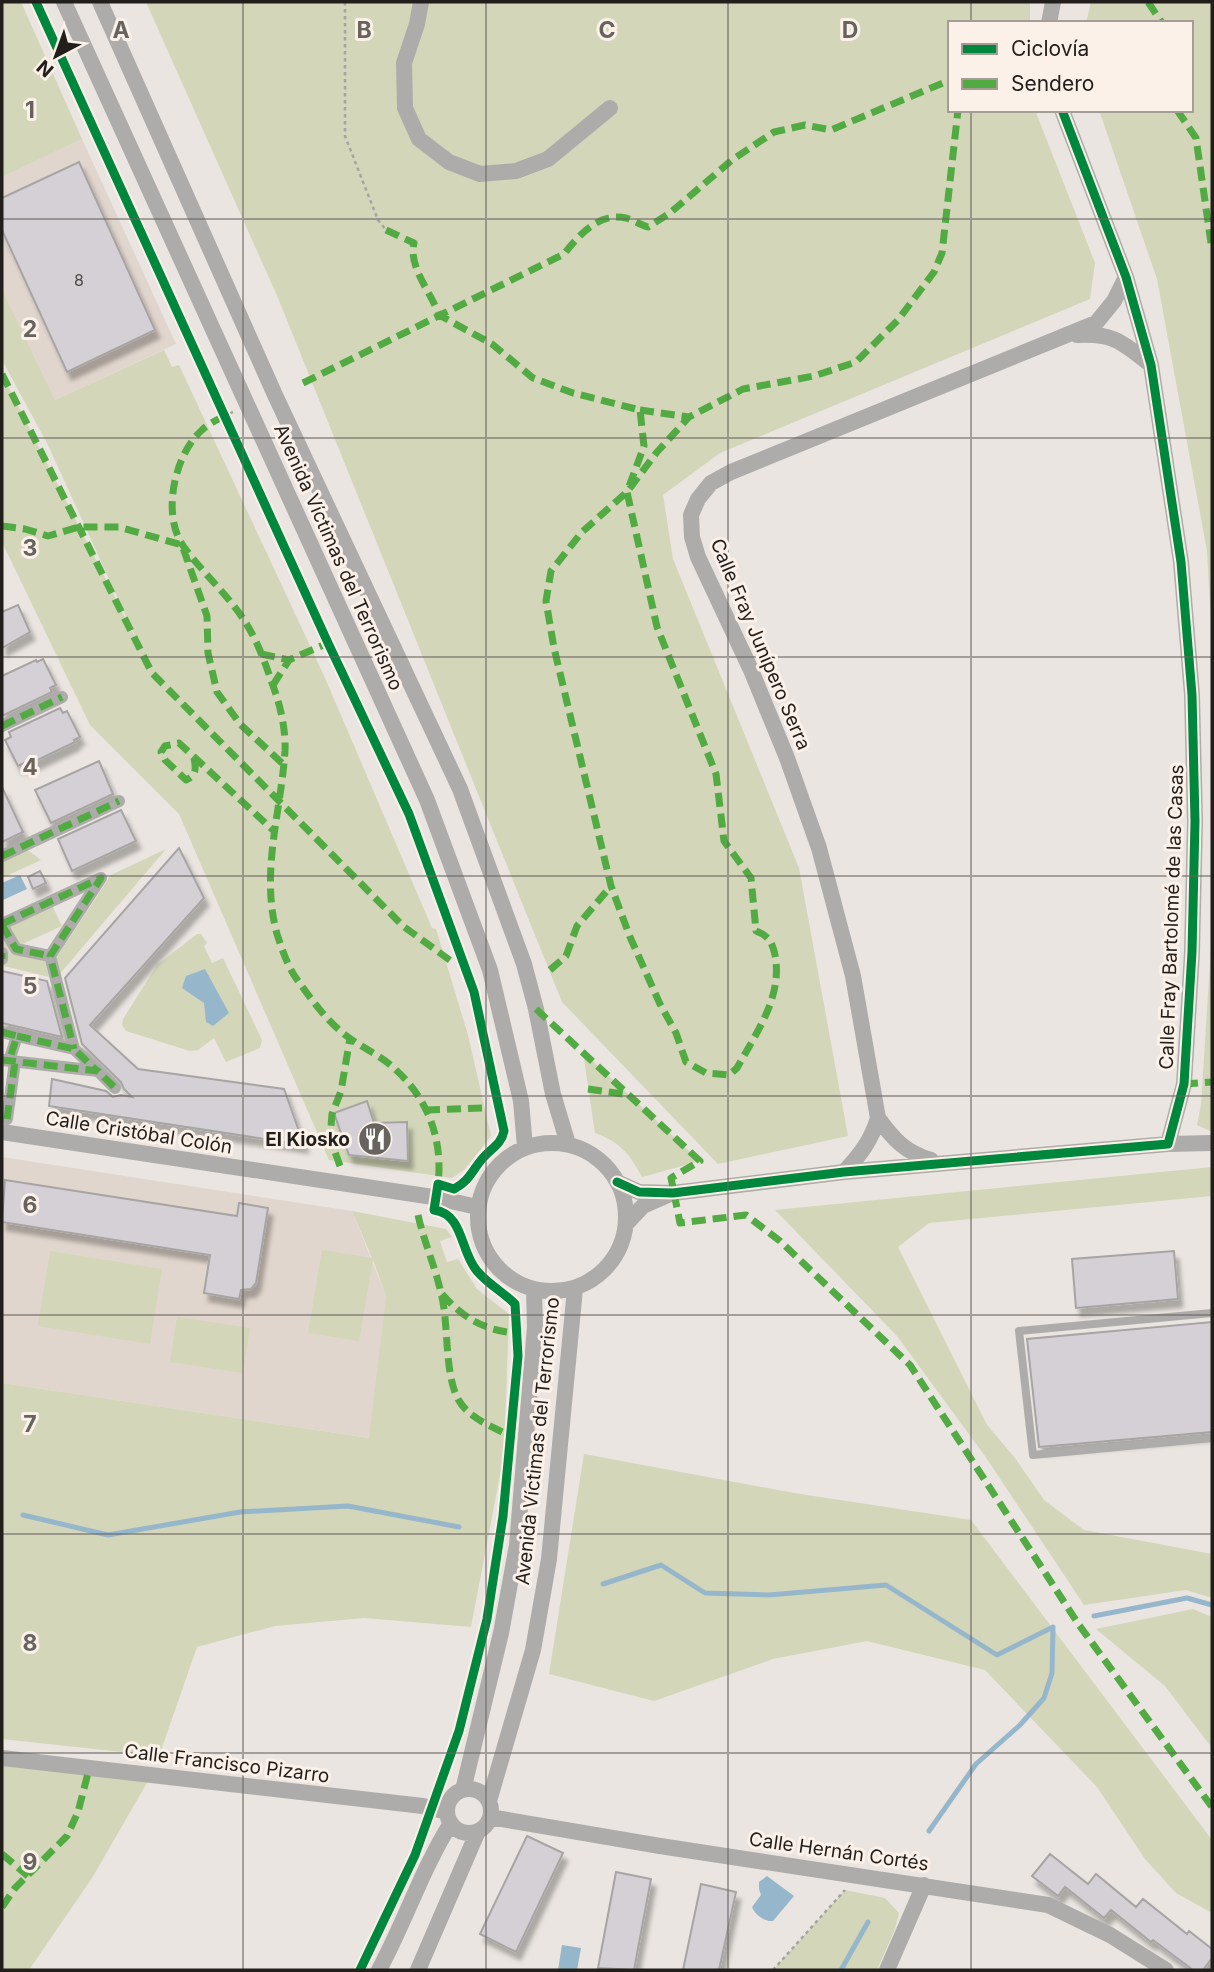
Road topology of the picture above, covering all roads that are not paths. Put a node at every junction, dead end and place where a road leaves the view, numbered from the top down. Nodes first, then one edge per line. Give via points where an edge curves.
1 (64, 2) edge
2 (100, 2) edge
3 (421, 2) edge
4 (1053, 2) edge
5 (1049, 21) edge
6 (610, 108) dead end
7 (1063, 112) edge
8 (1126, 277) junction
9 (1068, 336) junction
10 (1151, 365) junction
11 (62, 697) dead end
12 (2, 726) edge
13 (119, 801) dead end
14 (2, 856) edge
15 (2, 925) edge
16 (2, 953) edge
17 (50, 956) junction
18 (2, 959) edge
19 (2, 1032) edge
20 (17, 1036) junction
21 (74, 1049) junction
22 (9, 1061) edge
23 (98, 1071) junction
24 (115, 1088) dead end
25 (877, 1118) junction
26 (4, 1125) edge
27 (1212, 1143) edge
28 (568, 1144) junction
29 (1168, 1144) junction
30 (525, 1147) junction
31 (940, 1162) junction
32 (844, 1172) junction
33 (617, 1182) junction
34 (673, 1193) junction
35 (477, 1207) junction
36 (626, 1224) junction
37 (575, 1289) junction
38 (534, 1290) junction
39 (1212, 1313) edge
40 (1212, 1438) edge
41 (2, 1758) edge
42 (463, 1790) junction
43 (490, 1809) junction
44 (449, 1817) junction
45 (478, 1831) junction
46 (924, 1885) junction
47 (420, 1967) edge
48 (379, 1970) edge
49 (437, 1970) edge
50 (887, 1970) edge
51 (1166, 1970) edge

1 - 30 street, Avenida Víctimas del Terrorismo via 427,800 490,970 521,1101
2 - 28 street, Avenida Víctimas del Terrorismo via 275,395 460,789 524,964
3 - 6 street via 404,63 405,108 419,139 449,162 480,174 516,171 548,159
4 - 5 street
7 - 8 street, Calle Fray Bartolomé de las Casas
8 - 9 street, Calle Fray Junípero Serra via 1115,302 1096,323
8 - 10 street, Calle Fray Bartolomé de las Casas
9 - 10 street, Calle Fray Junípero Serra via 1099,334 1122,341
9 - 25 street, Calle Fray Junípero Serra via 731,472 711,483 691,515 698,557 756,682 819,848 853,976
10 - 29 street, Calle Fray Bartolomé de las Casas via 1181,562 1192,695 1195,821 1184,1084
11 - 12 street
13 - 14 street
15 - 17 street via 16,949
15 - 17 street via 101,877
16 - 18 street
17 - 21 street
19 - 20 street
20 - 21 street
20 - 22 street
21 - 23 street
22 - 23 street
22 - 26 street
23 - 24 street
25 - 31 street via 912,1154
25 - 32 street via 872,1137
26 - 35 street, Calle Cristóbal Colón
27 - 29 street
28 - 30 street
28 - 33 street via 605,1165
29 - 31 street
30 - 35 street via 493,1170
31 - 32 street
32 - 34 street
33 - 34 street via 639,1192
33 - 36 street via 625,1202
34 - 36 street via 643,1206
35 - 38 street via 477,1228 496,1268 513,1282
36 - 37 street via 610,1264
37 - 38 street
37 - 43 street, Avenida Víctimas del Terrorismo via 549,1559 533,1650
38 - 42 street, Avenida Víctimas del Terrorismo via 517,1545
39 - 40 lane via 1019,1331 1033,1455
41 - 44 street, Calle Francisco Pizarro via 423,1806
42 - 43 street via 482,1793
42 - 44 street via 449,1802
43 - 45 street via 488,1823
43 - 46 street, Calle Hernán Cortés via 660,1846
44 - 45 street via 458,1830
44 - 48 street
45 - 47 street
46 - 50 street
46 - 51 street, Calle Hernán Cortés via 1048,1905 1110,1935
47 - 49 street

